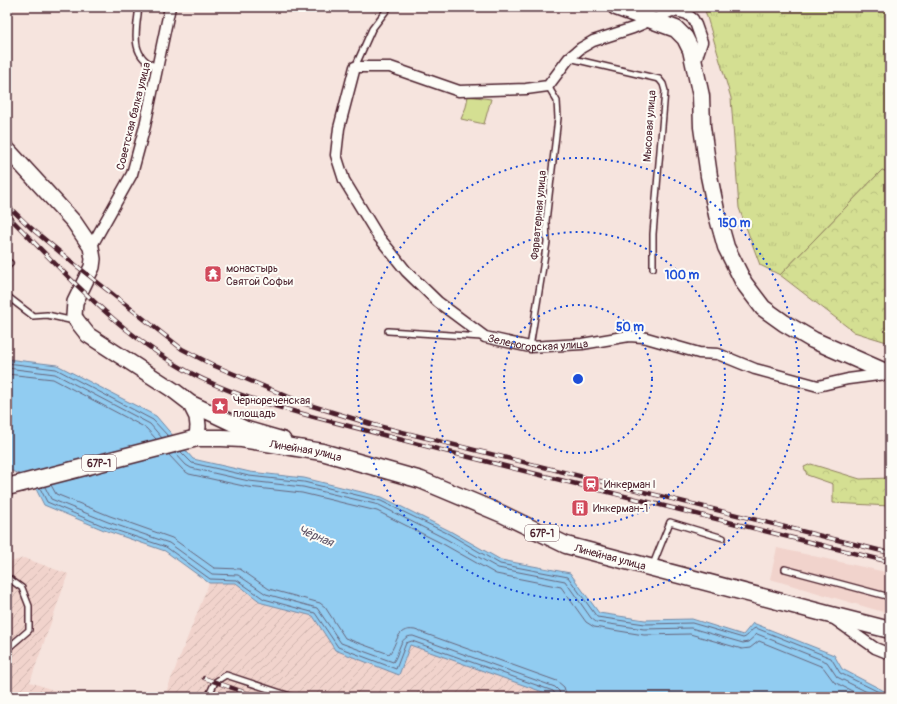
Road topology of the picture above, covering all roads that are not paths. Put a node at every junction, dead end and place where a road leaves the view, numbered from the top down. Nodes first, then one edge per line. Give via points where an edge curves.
1 (139, 7) edge
2 (170, 7) edge
3 (389, 7) edge
4 (616, 7) edge
5 (646, 17) junction
6 (569, 58) junction
7 (355, 67) junction
8 (158, 68) junction
9 (548, 86) junction
10 (7, 149) edge
11 (91, 246) junction
12 (653, 268) dead end
13 (7, 296) edge
14 (77, 321) junction
15 (388, 332) dead end
16 (485, 337) junction
17 (530, 347) junction
18 (889, 374) edge
19 (190, 403) junction
20 (190, 441) junction
21 (322, 452) junction
22 (11, 485) edge
23 (723, 538) dead end
24 (652, 568) junction
25 (785, 569) dead end
26 (7, 577) edge
27 (890, 597) edge
28 (827, 614) junction
29 (890, 630) edge
30 (7, 649) edge
31 (890, 654) edge
32 (208, 697) edge
33 (292, 697) edge

1 - 8 lane via 135,43 140,55 149,64
2 - 8 street, Советская балка улица
3 - 7 lane via 372,29
4 - 5 main road, Зеленогорская улица
5 - 6 street via 612,35 593,41
5 - 18 main road, Зеленогорская улица via 676,29 685,38 691,50 701,96 702,127 717,215 726,247 744,283 763,308 784,324
6 - 9 street
6 - 12 lane, Мысовая улица via 659,79 664,87
7 - 9 street via 390,67 458,91
7 - 16 street, Зеленогорская улица via 339,128 336,155 344,180 378,236 406,271 438,302
8 - 11 street, Советская балка улица via 132,174
9 - 17 lane, Фарватерная улица via 557,101 558,118 546,221 548,242
10 - 11 main road via 74,222
11 - 14 main road via 92,267 75,302 74,316
13 - 14 lane via 33,316 47,315
14 - 19 main road via 88,335
15 - 16 lane
16 - 17 street, Зеленогорская улица
17 - 18 street, Зеленогорская улица via 582,344 629,336 643,337 699,353 718,354 756,369 818,386
19 - 20 main road via 197,417
19 - 21 main road via 245,429
20 - 21 main road, Линейная улица / 67Р-1 via 242,439
20 - 22 main road, 67Р-1
21 - 24 main road, Линейная улица / 67Р-1 via 421,480 502,514 566,545
23 - 24 lane via 670,522
24 - 28 main road, Линейная улица / 67Р-1
25 - 27 lane
26 - 30 lane via 22,588 29,606 29,630
28 - 29 main road, Линейная улица / 67Р-1
28 - 31 street via 875,648
32 - 33 lane via 215,682 226,675

